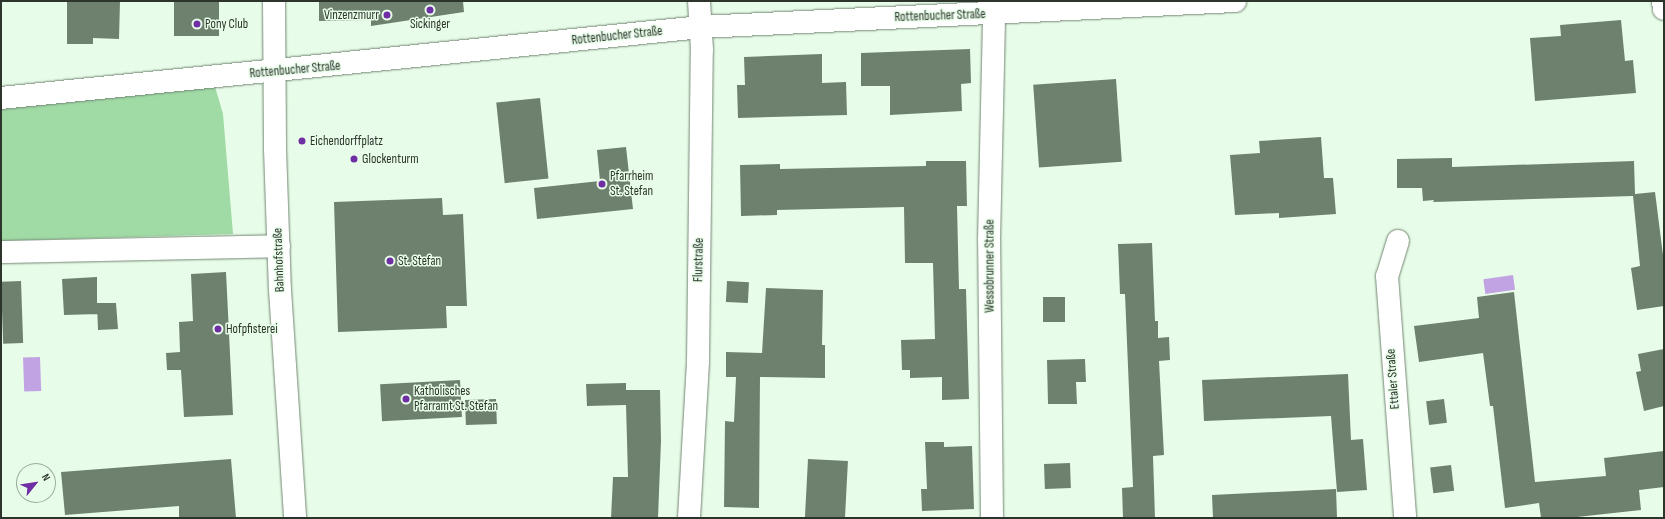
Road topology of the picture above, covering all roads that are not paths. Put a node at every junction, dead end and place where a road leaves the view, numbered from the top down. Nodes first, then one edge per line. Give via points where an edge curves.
1 (274, 1) edge
2 (699, 1) edge
3 (1235, 1) edge
4 (1663, 1) edge
5 (1664, 9) edge
6 (994, 14) junction
7 (701, 27) junction
8 (273, 72) junction
9 (1, 98) edge
10 (1398, 241) dead end
11 (279, 246) junction
12 (1, 252) edge
13 (295, 518) edge
14 (689, 518) edge
15 (992, 518) edge
16 (1405, 518) edge

1 - 8 street, Bahnhofstraße
2 - 7 street, Flurstraße
3 - 6 street, Rottenbucher Straße
4 - 5 street
6 - 7 street, Rottenbucher Straße
6 - 15 street, Wessobrunner Straße via 989,240
7 - 8 street, Rottenbucher Straße
7 - 14 street, Flurstraße via 698,361
8 - 9 street, Rottenbucher Straße
8 - 11 street, Bahnhofstraße
10 - 16 street, Ettaler Straße via 1387,276
11 - 12 street
11 - 13 street, Bahnhofstraße

